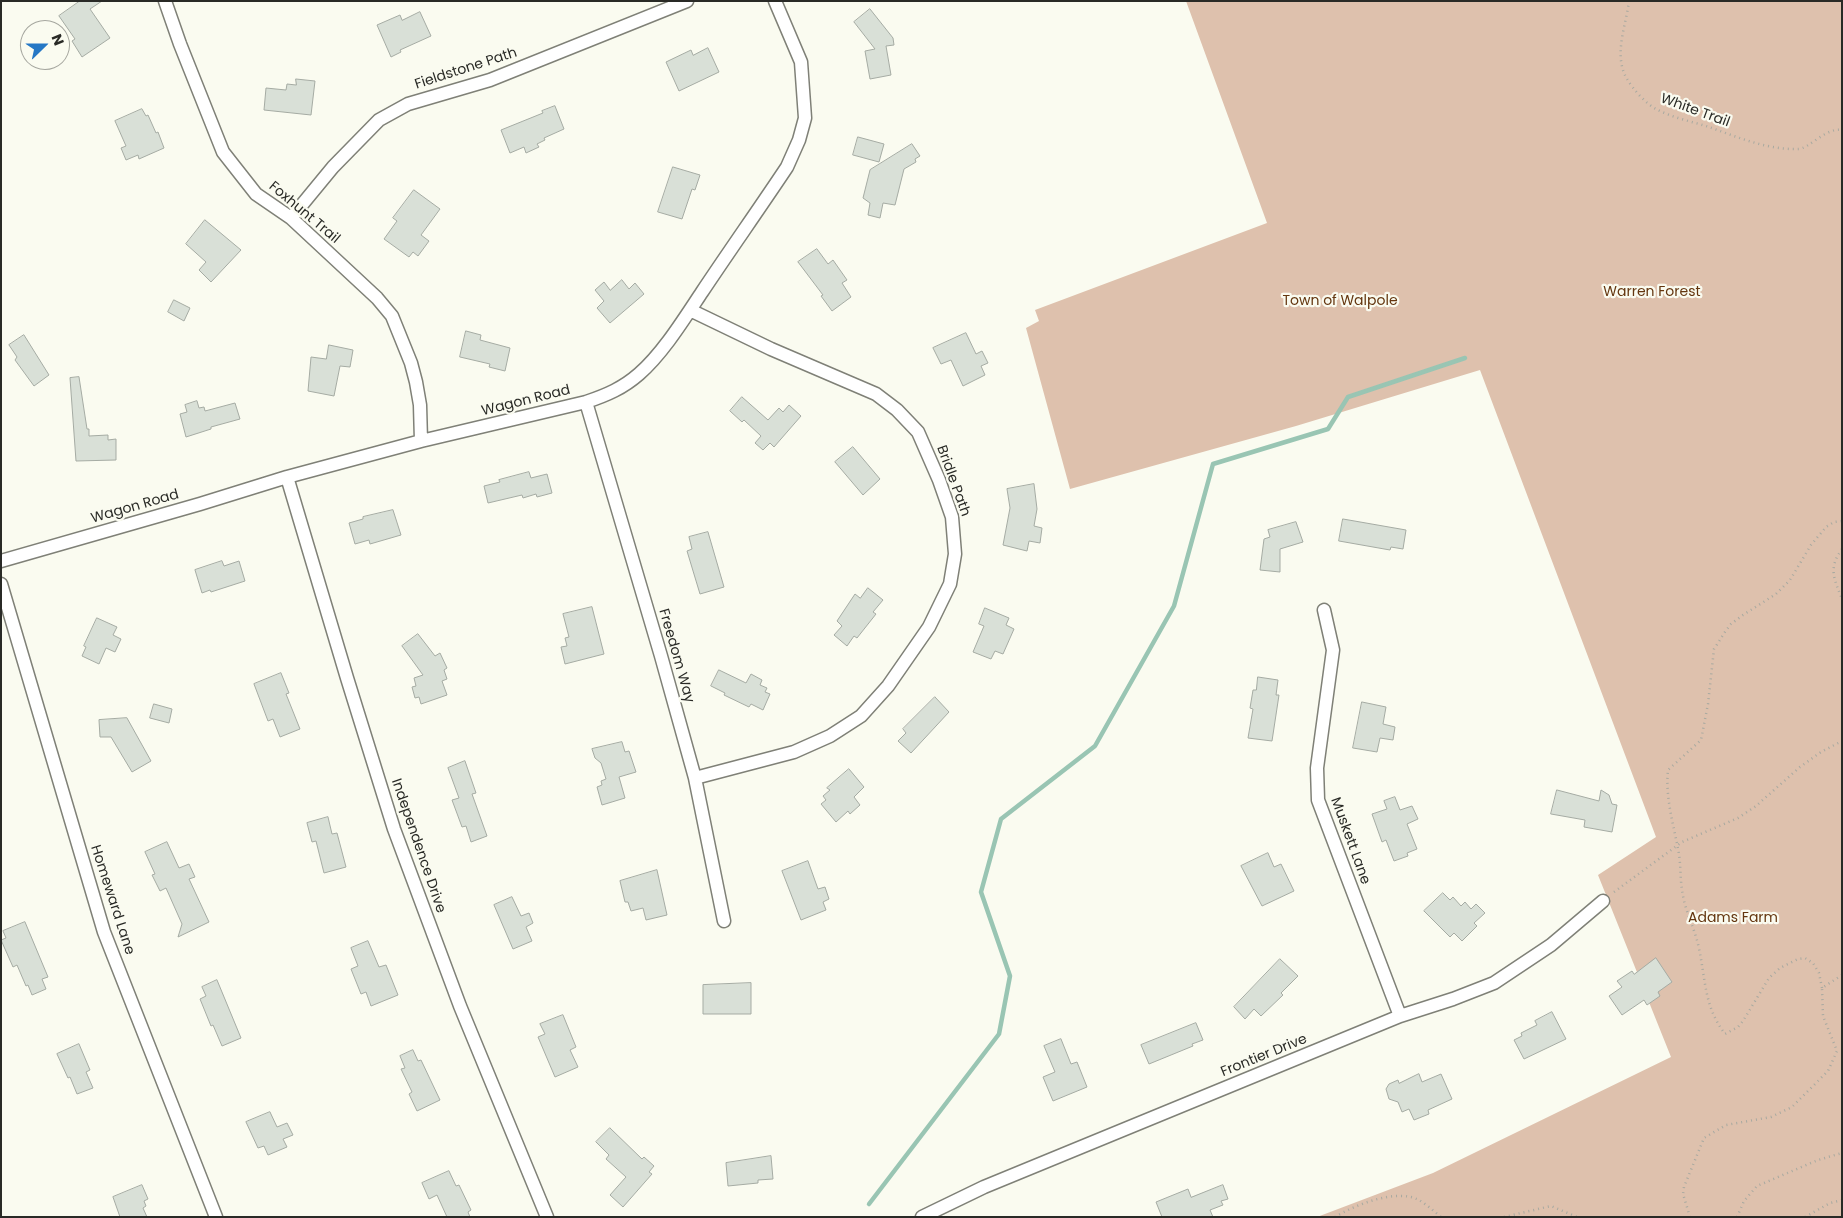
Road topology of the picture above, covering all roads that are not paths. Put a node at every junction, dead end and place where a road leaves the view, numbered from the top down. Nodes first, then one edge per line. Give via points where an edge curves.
1 (165, 1) edge
2 (687, 1) edge
3 (775, 1) edge
4 (291, 218) junction
5 (690, 310) junction
6 (586, 402) junction
7 (421, 441) junction
8 (287, 477) junction
9 (1, 561) edge
10 (1, 584) edge
11 (1324, 610) dead end
12 (695, 778) junction
13 (1603, 900) road end
14 (724, 921) dead end
15 (1400, 1016) junction
16 (216, 1217) edge
17 (547, 1217) edge
18 (922, 1217) edge

1 - 4 street, Foxhunt Trail via 222,152 256,194
2 - 4 street, Fieldstone Path via 490,80 408,104 379,120 332,167
3 - 5 street, Wagon Road via 801,62 805,118 799,140 787,167
4 - 7 street, Foxhunt Trail via 392,316 416,382
5 - 6 street, Wagon Road via 642,372 614,392
5 - 12 street, Bridle Path via 876,394 897,410 918,432 939,480 952,517 956,554 950,584 929,627 888,686 861,716 830,736 794,752
6 - 7 street, Wagon Road
6 - 12 street, Freedom Way
7 - 8 street, Wagon Road
8 - 9 street, Wagon Road
8 - 17 street, Independence Drive via 394,829 460,1006
10 - 16 street, Homeward Lane via 104,932
11 - 15 street, Muskett Lane via 1333,650 1317,768 1318,800
12 - 14 street, Freedom Way
13 - 15 street, Frontier Drive via 1551,945 1494,983
15 - 18 street, Frontier Drive via 984,1187

